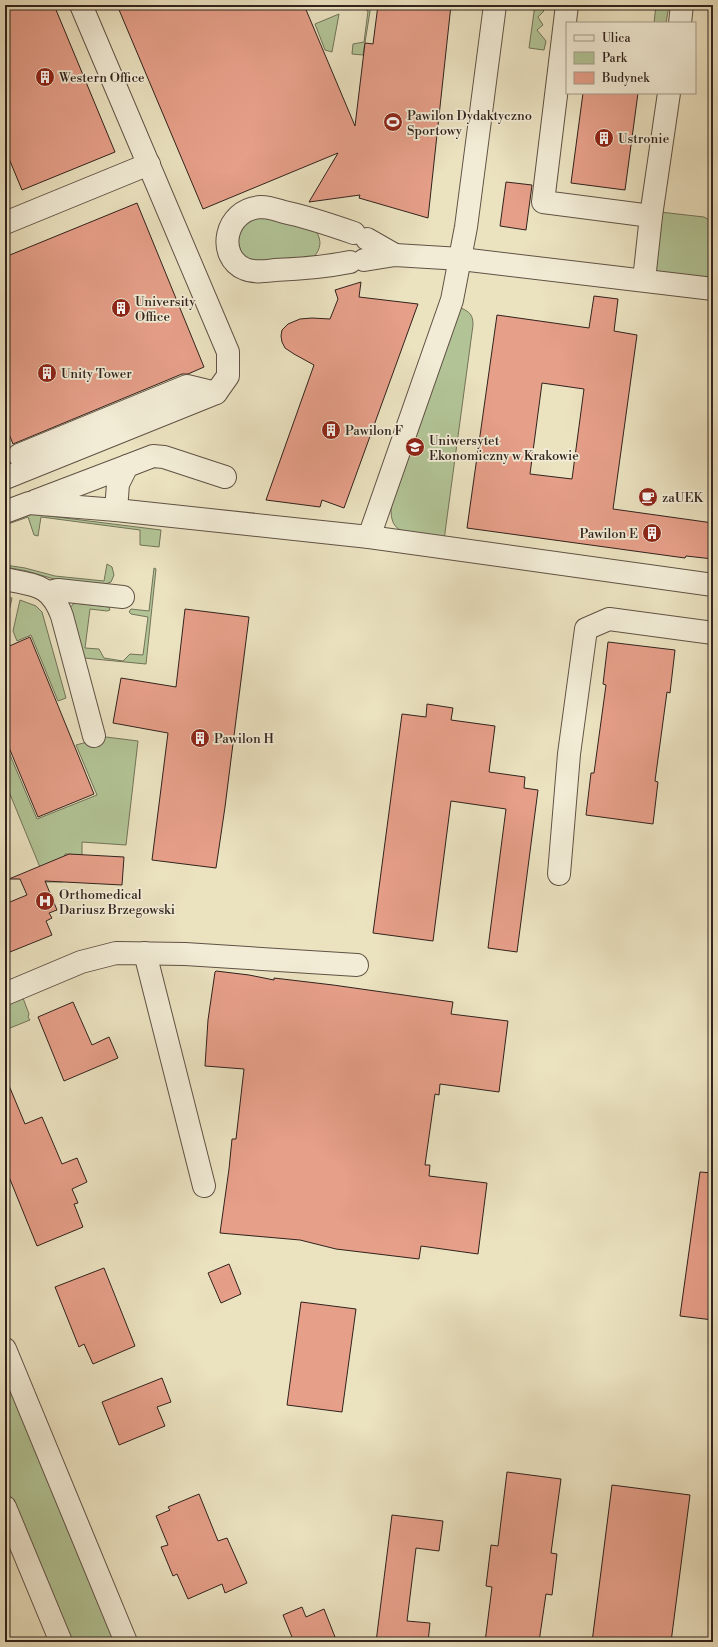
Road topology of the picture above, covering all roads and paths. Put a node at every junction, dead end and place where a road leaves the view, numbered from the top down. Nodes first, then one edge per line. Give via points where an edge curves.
1 (81, 5) edge
2 (495, 5) edge
3 (567, 5) edge
4 (682, 5) edge
5 (680, 22) edge
6 (669, 94) edge
7 (149, 164) junction
8 (651, 216) junction
9 (5, 223) edge
10 (394, 255) junction
11 (461, 259) junction
12 (644, 280) junction
13 (713, 289) edge
14 (216, 393) junction
15 (19, 455) dead end
16 (127, 466) junction
17 (5, 478) edge
18 (225, 478) dead end
19 (29, 503) junction
20 (116, 510) junction
21 (5, 512) edge
22 (369, 537) junction
23 (5, 579) edge
24 (713, 585) edge
25 (50, 592) junction
26 (123, 598) dead end
27 (713, 633) edge
28 (94, 736) dead end
29 (559, 874) dead end
30 (145, 953) junction
31 (357, 965) dead end
32 (5, 994) edge
33 (204, 1186) dead end
34 (5, 1349) edge
35 (5, 1507) edge
36 (60, 1642) edge
37 (126, 1642) edge

1 - 7 street
2 - 11 street
3 - 8 street via 543,202
4 - 5 street
6 - 8 street
7 - 9 street
7 - 14 street via 228,352 228,376
8 - 12 street
10 - 10 street via 360,236 313,218 261,208 238,215 231,225 228,237 231,255 235,262 246,270 315,268
10 - 11 street
11 - 12 street
11 - 22 street via 452,300
12 - 13 street
14 - 15 street via 187,386
14 - 17 street
16 - 18 street via 153,456 164,457
16 - 19 street
16 - 20 street via 118,484
19 - 20 street
19 - 21 street
20 - 22 street
22 - 24 street
23 - 25 street
25 - 26 street via 58,590
25 - 28 street via 62,616
27 - 29 street via 609,619 586,629 569,754
30 - 31 street
30 - 32 street via 116,953 81,962
30 - 33 street
34 - 37 street
35 - 36 street

